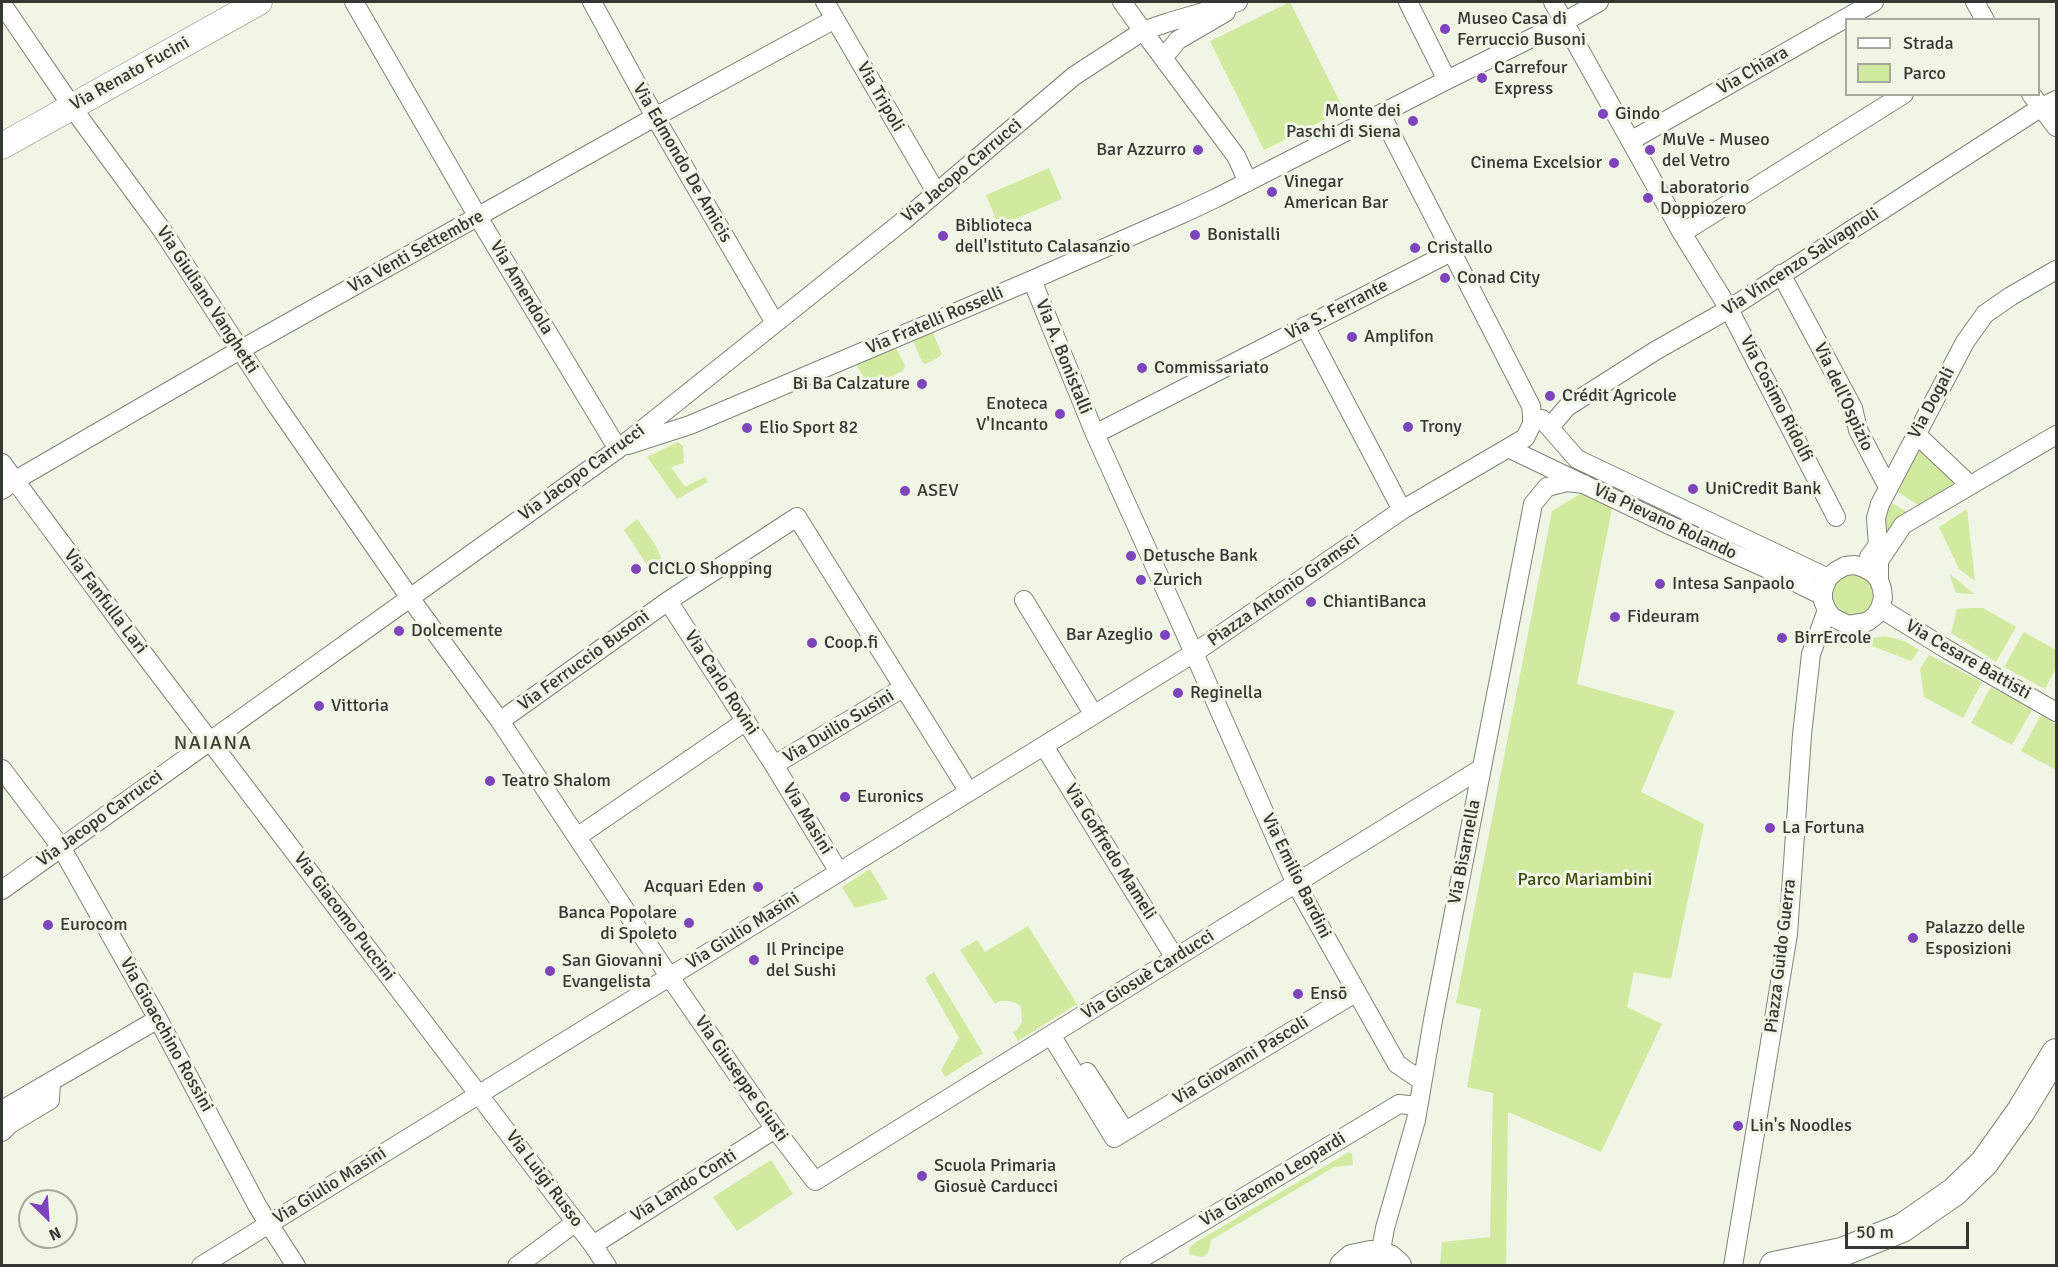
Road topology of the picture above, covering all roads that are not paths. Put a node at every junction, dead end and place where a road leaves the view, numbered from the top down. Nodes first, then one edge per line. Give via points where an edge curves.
1 (259, 2) edge
2 (354, 2) edge
3 (592, 2) edge
4 (825, 2) edge
5 (1122, 2) edge
6 (1238, 2) edge
7 (1246, 2) edge
8 (1408, 2) edge
9 (1552, 2) edge
10 (1599, 2) edge
11 (1874, 2) edge
12 (1975, 2) edge
13 (2, 4) edge
14 (1846, 18) edge
15 (1983, 18) edge
16 (835, 19) junction
17 (1845, 19) edge
18 (1564, 22) junction
19 (1143, 31) junction
20 (1164, 57) junction
21 (1447, 80) junction
22 (1901, 96) edge
23 (2042, 101) edge
24 (72, 107) junction
25 (1381, 114) junction
26 (655, 117) junction
27 (2056, 128) edge
28 (1632, 140) junction
29 (2, 146) edge
30 (1248, 182) junction
31 (936, 192) junction
32 (478, 217) junction
33 (1682, 233) junction
34 (1450, 252) junction
35 (2056, 270) edge
36 (1781, 274) junction
37 (1032, 280) junction
38 (1729, 309) junction
39 (775, 323) junction
40 (1305, 326) junction
41 (240, 351) junction
42 (1531, 406) junction
43 (1550, 427) junction
44 (1095, 434) junction
45 (1916, 434) junction
46 (2056, 435) edge
47 (1508, 448) junction
48 (618, 449) junction
49 (2, 463) edge
50 (1584, 484) junction
51 (8, 485) edge
52 (1970, 485) junction
53 (1888, 488) junction
54 (1402, 510) junction
55 (1836, 516) dead end
56 (1855, 565) junction
57 (1828, 578) junction
58 (1879, 580) junction
59 (410, 598) junction
60 (1024, 600) dead end
61 (668, 601) junction
62 (1825, 603) junction
63 (1880, 608) junction
64 (1194, 653) junction
65 (903, 688) junction
66 (2056, 712) edge
67 (1094, 715) junction
68 (500, 721) junction
69 (746, 721) junction
70 (209, 741) junction
71 (1044, 746) junction
72 (774, 765) junction
73 (1482, 768) junction
74 (2, 770) edge
75 (969, 792) junction
76 (577, 837) junction
77 (61, 847) junction
78 (838, 872) junction
79 (1296, 884) junction
80 (2, 890) edge
81 (1175, 958) junction
82 (669, 976) junction
83 (1357, 992) junction
84 (158, 1019) junction
85 (1055, 1033) junction
86 (2056, 1053) edge
87 (1422, 1080) junction
88 (478, 1094) junction
89 (1418, 1106) junction
90 (4, 1119) edge
91 (775, 1129) junction
92 (815, 1181) joint
93 (576, 1222) junction
94 (268, 1224) junction
95 (593, 1245) junction
96 (1389, 1261) edge
97 (201, 1266) edge
98 (296, 1266) edge
99 (517, 1266) edge
100 (607, 1266) edge
101 (1130, 1266) edge
102 (1344, 1266) edge
103 (1733, 1266) edge
104 (1774, 1266) edge

1 - 24 main road, Via Renato Fucini
2 - 32 street, Via Amendola
3 - 26 street, Via Edmondo De Amicis
4 - 16 street, Via Tripoli
5 - 19 street
6 - 19 street, Via Jacopo Carrucci
7 - 20 street via 1178,40
8 - 21 street
9 - 18 street, Via Cosimo Ridolfi
10 - 18 street, Via Fratelli Rosselli
11 - 14 street, Via Chiara
12 - 15 street
13 - 24 street, Via Giuliano Vanghetti
16 - 26 street, Via Venti Settembre
16 - 31 street, Via Tripoli
17 - 28 street, Via Chiara
18 - 21 street, Via Fratelli Rosselli
18 - 28 street, Via Cosimo Ridolfi
19 - 20 street
19 - 31 street, Via Jacopo Carrucci via 1074,76
20 - 30 street via 1236,156
21 - 25 street, Via Fratelli Rosselli
22 - 33 street
23 - 27 street
23 - 36 street, Via Vincenzo Salvagnoli
24 - 29 main road, Via Renato Fucini
24 - 41 street, Via Giuliano Vanghetti via 162,230
25 - 30 street, Via Fratelli Rosselli
25 - 34 street, Via Pievano Rolando
26 - 32 street, Via Venti Settembre
26 - 39 street, Via Edmondo De Amicis
28 - 33 street, Via Cosimo Ridolfi
30 - 37 street, Via Fratelli Rosselli
31 - 39 street, Via Jacopo Carrucci
32 - 41 street, Via Venti Settembre
32 - 48 street, Via Amendola
33 - 38 street, Via Cosimo Ridolfi
34 - 40 street, Via S. Ferrante
34 - 42 street, Via Pievano Rolando
35 - 45 street, Via Dogali via 1986,314 1965,342
36 - 38 street, Via Vincenzo Salvagnoli
36 - 53 street, Via dell'Ospizio via 1853,408 1858,430
37 - 44 street, Via A. Bonistalli
37 - 48 street, Via Fratelli Rosselli via 690,425
38 - 43 street, Via Vincenzo Salvagnoli via 1567,407
38 - 55 street, Via Cosimo Ridolfi
39 - 48 street, Via Jacopo Carrucci
40 - 44 street, Via S. Ferrante
40 - 54 street
41 - 51 street, Via Venti Settembre
41 - 59 street, Via Giuliano Vanghetti
42 - 43 street, Via Pievano Rolando
42 - 47 street via 1532,424 1525,438
43 - 57 street, Via Pievano Rolando via 1577,459
44 - 64 street, Piazza Antonio Gramsci
45 - 52 street
45 - 53 street, Via Dogali
46 - 52 street
47 - 50 street, Via Pievano Rolando
47 - 54 street
48 - 59 street, Via Jacopo Carrucci
49 - 51 street, Via Fanfulla Lari
50 - 62 street, Via Pievano Rolando via 1777,573
50 - 73 street, Via Bisarnella via 1547,487 1533,504
51 - 70 street, Via Fanfulla Lari
52 - 58 street via 1903,525 1880,561
53 - 56 street, Via Dogali via 1876,518 1878,545 1867,559
54 - 64 street, Piazza Antonio Gramsci
56 - 57 street via 1845,566
56 - 58 street
57 - 62 street, Piazza Guido Guerra
58 - 63 street
59 - 68 street, Via Ferruccio Busoni
59 - 70 street, Via Jacopo Carrucci
60 - 67 street
61 - 65 street, Via Ferruccio Busoni via 797,517
61 - 68 street, Via Ferruccio Busoni
61 - 69 street, Via Carlo Rovini
62 - 63 street via 1839,622 1848,625 1867,622
62 - 103 street, Piazza Guido Guerra via 1811,654 1788,934
63 - 66 street, Via Cesare Battisti
64 - 67 street, Via Giulio Masini
64 - 79 street, Via Emilio Bardini
65 - 72 street, Via Duilio Susini
65 - 75 street
67 - 71 street, Via Giulio Masini
68 - 76 street, Via Ferruccio Busoni
69 - 72 street, Via Carlo Rovini
69 - 76 street
70 - 77 street, Via Jacopo Carrucci
70 - 88 street, Via Giacomo Puccini
71 - 75 street, Via Giulio Masini
71 - 81 street, Via Goffredo Mameli
72 - 78 street, Via Masini
73 - 79 street, Via Giosuè Carducci
73 - 87 street, Via Bisarnella
74 - 77 street, Via Gioacchino Rossini
75 - 78 street, Via Giulio Masini
76 - 82 street, Via Ferruccio Busoni
77 - 80 street, Via Jacopo Carrucci
77 - 84 street, Via Gioacchino Rossini
78 - 82 street, Via Giulio Masini
79 - 81 street, Via Giosuè Carducci
79 - 83 street, Via Emilio Bardini
81 - 85 street, Via Giosuè Carducci
82 - 88 street, Via Giulio Masini
82 - 91 street, Via Giuseppe Giusti
83 - 85 street, Via Giovanni Pascoli via 1114,1138
83 - 87 street, Via Emilio Bardini via 1397,1064
84 - 90 street via 51,1081 50,1100
84 - 94 street, Via Gioacchino Rossini
85 - 92 street, Via Giosuè Carducci
86 - 104 main road via 1984,1163 1954,1192 1902,1228 1842,1252
87 - 89 street, Via Bisarnella
88 - 93 street, Via Luigi Russo
88 - 94 street, Via Giulio Masini
89 - 96 street, Via Bisarnella via 1385,1228
89 - 101 street, Via Giacomo Leopardi via 1400,1104
91 - 92 street, Via Giuseppe Giusti
91 - 95 street, Via Lando Conti
93 - 95 street, Via Luigi Russo
93 - 99 street
94 - 97 street, Via Giulio Masini
94 - 98 street, Via Gioacchino Rossini
95 - 100 street, Via Luigi Russo
96 - 102 main road via 1361,1256

